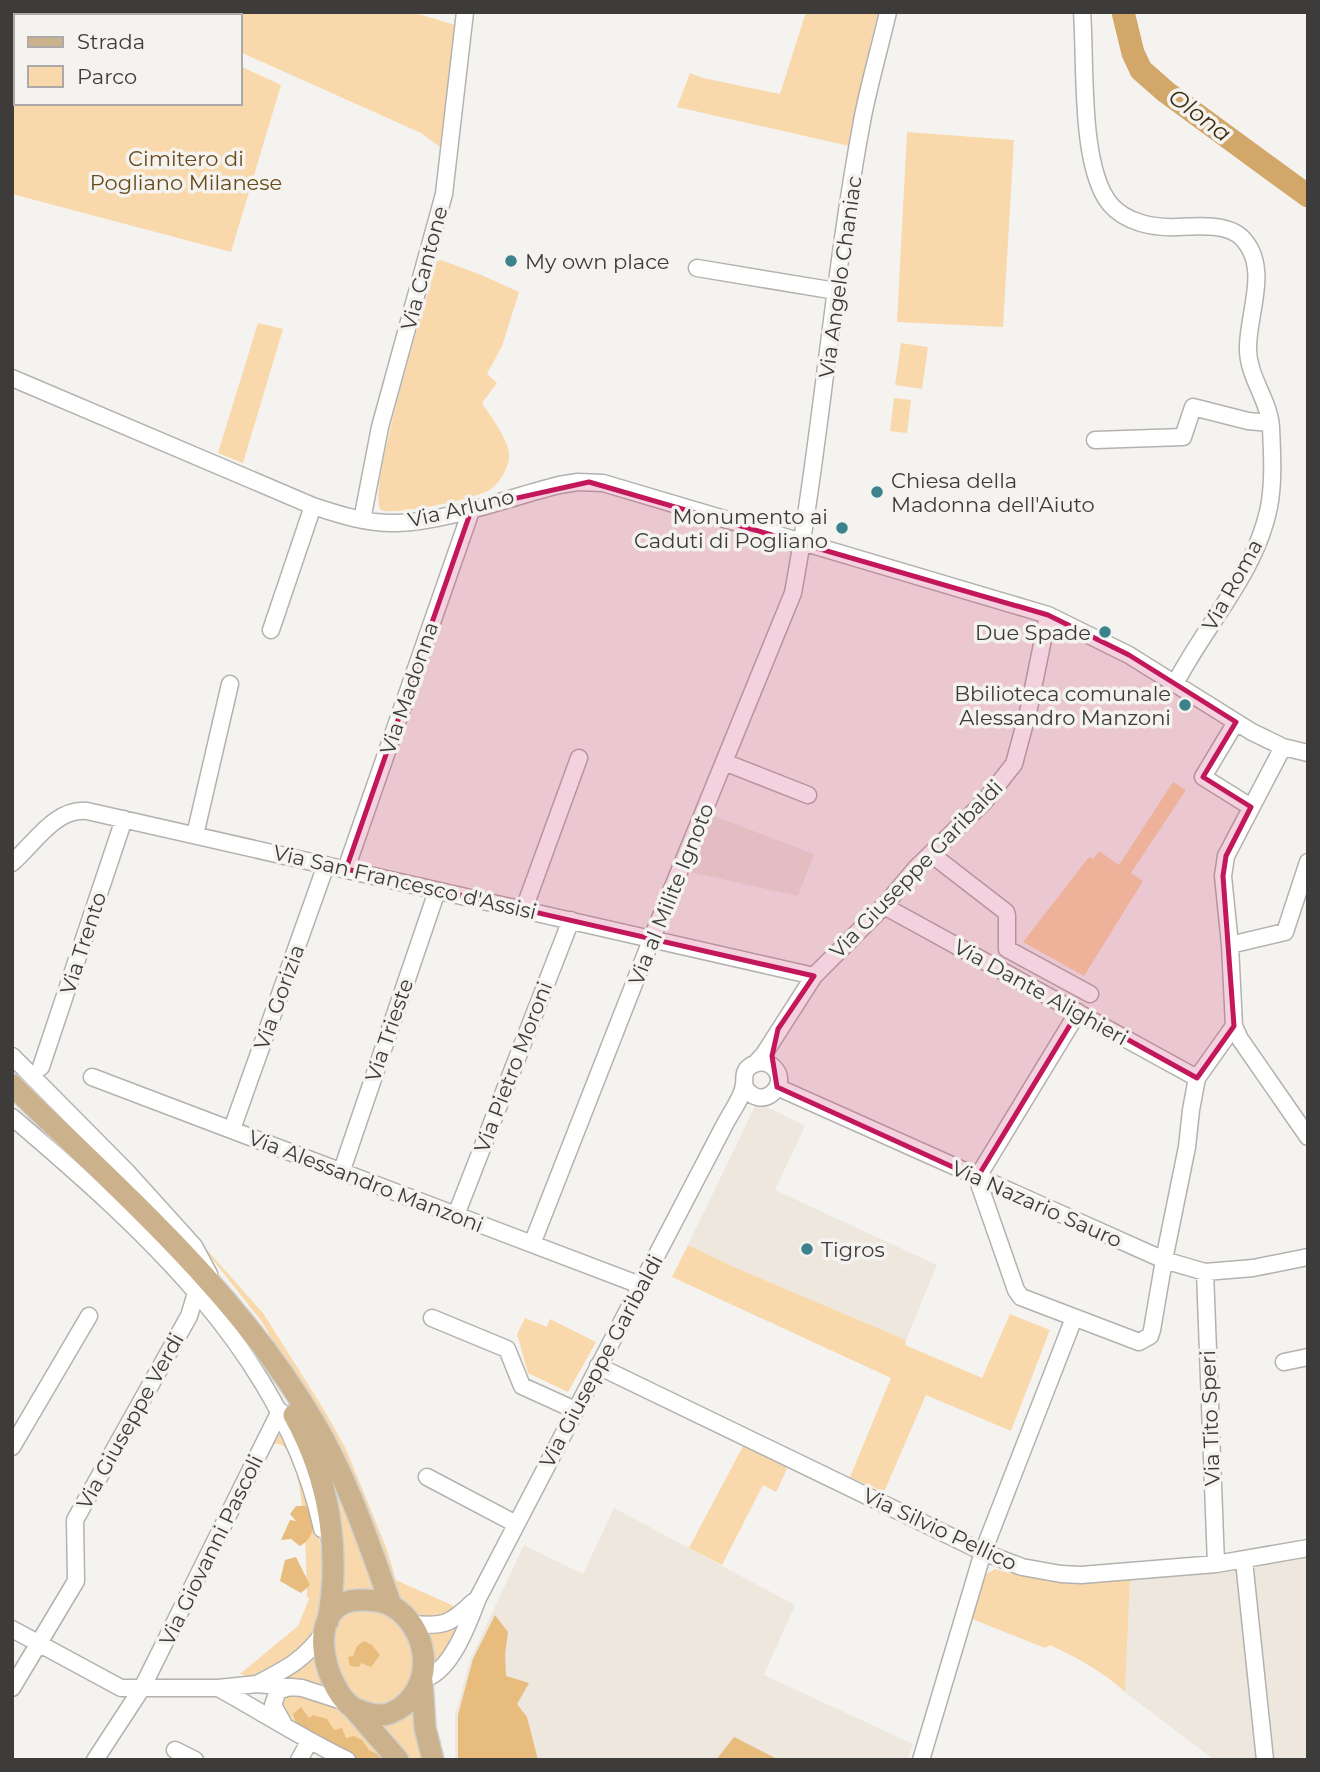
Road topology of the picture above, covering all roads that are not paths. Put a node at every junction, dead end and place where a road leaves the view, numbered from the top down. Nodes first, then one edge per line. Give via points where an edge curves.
1 (465, 12) edge
2 (888, 12) edge
3 (1082, 12) edge
4 (697, 268) dead end
5 (836, 290) junction
6 (12, 378) edge
7 (1270, 423) junction
8 (1095, 440) dead end
9 (313, 506) junction
10 (472, 508) junction
11 (362, 520) junction
12 (802, 543) junction
13 (1048, 615) junction
14 (271, 630) dead end
15 (230, 684) dead end
16 (1175, 684) junction
17 (1237, 722) junction
18 (1283, 747) junction
19 (1308, 753) edge
20 (579, 758) dead end
21 (724, 762) junction
22 (808, 795) dead end
23 (1251, 807) junction
24 (124, 819) junction
25 (195, 835) junction
26 (932, 854) junction
27 (1308, 862) edge
28 (12, 863) edge
29 (326, 864) junction
30 (346, 869) junction
31 (437, 891) junction
32 (884, 906) junction
33 (524, 909) junction
34 (570, 920) junction
35 (652, 938) junction
36 (1230, 945) junction
37 (814, 976) junction
38 (1090, 994) dead end
39 (1078, 1012) junction
40 (1234, 1026) junction
41 (778, 1029) junction
42 (12, 1056) edge
43 (755, 1063) junction
44 (41, 1068) dead end
45 (92, 1077) dead end
46 (1197, 1077) junction
47 (778, 1082) junction
48 (12, 1085) edge
49 (749, 1090) junction
50 (12, 1116) edge
51 (232, 1129) junction
52 (1308, 1137) edge
53 (342, 1170) junction
54 (977, 1178) junction
55 (456, 1215) junction
56 (532, 1244) junction
57 (1308, 1257) edge
58 (1164, 1260) junction
59 (1205, 1272) junction
60 (640, 1285) junction
61 (196, 1293) junction
62 (220, 1303) junction
63 (89, 1316) dead end
64 (189, 1317) junction
65 (432, 1318) dead end
66 (1074, 1318) junction
67 (1308, 1357) edge
68 (1284, 1362) dead end
69 (598, 1366) junction
70 (575, 1410) junction
71 (280, 1411) junction
72 (12, 1447) edge
73 (427, 1477) dead end
74 (516, 1524) junction
75 (1308, 1548) edge
76 (983, 1552) junction
77 (1244, 1561) junction
78 (1216, 1564) junction
79 (332, 1595) junction
80 (478, 1598) junction
81 (391, 1605) junction
82 (412, 1624) junction
83 (326, 1626) junction
84 (12, 1629) edge
85 (40, 1644) junction
86 (422, 1680) junction
87 (257, 1684) junction
88 (290, 1687) junction
89 (12, 1688) edge
90 (142, 1688) junction
91 (218, 1688) junction
92 (349, 1705) junction
93 (284, 1725) junction
94 (309, 1742) junction
95 (175, 1750) dead end
96 (94, 1760) edge
97 (195, 1760) edge
98 (299, 1760) edge
99 (347, 1760) edge
100 (398, 1760) edge
101 (433, 1760) edge
102 (921, 1760) edge
103 (1265, 1760) edge

1 - 11 street, Via Cantone via 443,202 380,427
2 - 5 street, Via Angelo Chaniac via 863,115
3 - 7 street, Via Roma via 1088,131 1100,189 1112,206 1153,228 1211,227 1242,238 1253,254 1256,272 1248,354
4 - 5 street
5 - 12 street, Via Angelo Chaniac
6 - 9 street, Via Arluno
7 - 8 street via 1193,407 1183,437
7 - 16 street, Via Roma via 1269,507 1258,542
9 - 11 street, Via Arluno
9 - 14 street
10 - 11 street, Via Arluno via 398,523
10 - 12 street, Via Arluno via 559,485 596,482
10 - 30 street, Via Madonna
12 - 13 street, Via Arluno
12 - 21 street, Via al Milite Ignoto via 793,593
13 - 16 street, Via Arluno via 1129,655
13 - 26 street, Via Giuseppe Garibaldi via 1014,764
15 - 25 street
16 - 17 street, Via Arluno
17 - 18 street, Via Arluno
17 - 23 street via 1203,777
18 - 19 street, Via Arluno
18 - 23 street
20 - 33 street
21 - 22 street
21 - 35 street, Via al Milite Ignoto
23 - 36 street via 1226,856 1223,876
24 - 25 street, Via San Francesco d'Assisi
24 - 28 street, Via San Francesco d'Assisi via 87,811 67,813
24 - 44 street, Via Trento
25 - 29 street, Via San Francesco d'Assisi
26 - 32 street, Via Giuseppe Garibaldi
26 - 38 street via 1006,912 1007,949
27 - 36 street via 1285,932
29 - 30 street, Via San Francesco d'Assisi
29 - 51 street, Via Gorizia
30 - 31 street, Via San Francesco d'Assisi
31 - 33 street, Via San Francesco d'Assisi
31 - 53 street, Via Trieste
32 - 37 street, Via Giuseppe Garibaldi
32 - 39 street, Via Dante Alighieri
33 - 34 street, Via San Francesco d'Assisi
34 - 35 street, Via San Francesco d'Assisi
34 - 55 street, Via Pietro Moroni
35 - 37 street, Via San Francesco d'Assisi
35 - 56 street, Via al Milite Ignoto
36 - 40 street
37 - 41 street, Via Giuseppe Garibaldi
39 - 46 street, Via Dante Alighieri
39 - 54 street
40 - 46 street
40 - 52 street
41 - 43 street, Via Giuseppe Garibaldi
41 - 47 street, Via Giuseppe Garibaldi via 772,1056
42 - 62 street via 128,1172 194,1246
43 - 47 street via 764,1063
43 - 49 street, Via Giuseppe Garibaldi via 745,1073
45 - 51 street, Via Alessandro Manzoni
46 - 58 street
47 - 49 street via 767,1097
47 - 54 street, Via Nazario Sauro
48 - 62 main road via 161,1230
49 - 60 street, Via Giuseppe Garibaldi via 725,1124
50 - 61 street via 130,1221
51 - 53 street, Via Alessandro Manzoni
53 - 55 street, Via Alessandro Manzoni
54 - 58 street, Via Nazario Sauro
54 - 66 street via 1018,1294
55 - 56 street, Via Alessandro Manzoni
56 - 60 street, Via Alessandro Manzoni
57 - 59 street, Via Nazario Sauro
58 - 59 street, Via Nazario Sauro
58 - 66 street via 1152,1330 1145,1340 1133,1341
59 - 78 street, Via Tito Speri
60 - 69 street, Via Giuseppe Garibaldi
61 - 62 street
61 - 64 street, Via Giuseppe Verdi
62 - 64 street, Via Giuseppe Verdi
62 - 71 street
62 - 79 main road via 303,1432 317,1465 333,1536
62 - 81 main road via 258,1339 315,1424 361,1524
63 - 72 street
64 - 85 street, Via Giuseppe Verdi via 75,1520 76,1581
65 - 70 street via 507,1349 522,1386
66 - 76 street
67 - 68 street
69 - 70 street, Via Giuseppe Garibaldi
69 - 76 street, Via Silvio Pellico
70 - 74 street, Via Giuseppe Garibaldi
71 - 79 street via 322,1526
71 - 90 street, Via Giovanni Pascoli
73 - 74 street
74 - 80 street, Via Giuseppe Garibaldi
75 - 77 street, Via Silvio Pellico
76 - 78 street, Via Silvio Pellico via 1022,1567 1061,1574
76 - 102 street
77 - 78 street, Via Silvio Pellico
77 - 103 street
79 - 83 main road
80 - 82 street, Via Giuseppe Garibaldi via 444,1624
80 - 86 street, Via Giuseppe Garibaldi via 456,1648 434,1676
81 - 82 main road
81 - 83 main road via 351,1601 335,1610
82 - 86 main road via 422,1648
83 - 87 street via 310,1651 291,1667
83 - 92 main road via 329,1676
84 - 85 street
85 - 89 street, Via Giuseppe Verdi
85 - 90 street via 121,1688
86 - 92 main road via 408,1702 392,1713 379,1715
86 - 101 main road via 425,1728
87 - 88 street
87 - 91 street
88 - 92 street via 312,1690
88 - 93 street via 278,1691 273,1705
90 - 91 street
90 - 96 street, Via Giovanni Pascoli
91 - 93 street
92 - 100 main road
93 - 94 street
94 - 98 street
94 - 99 street
95 - 97 street

